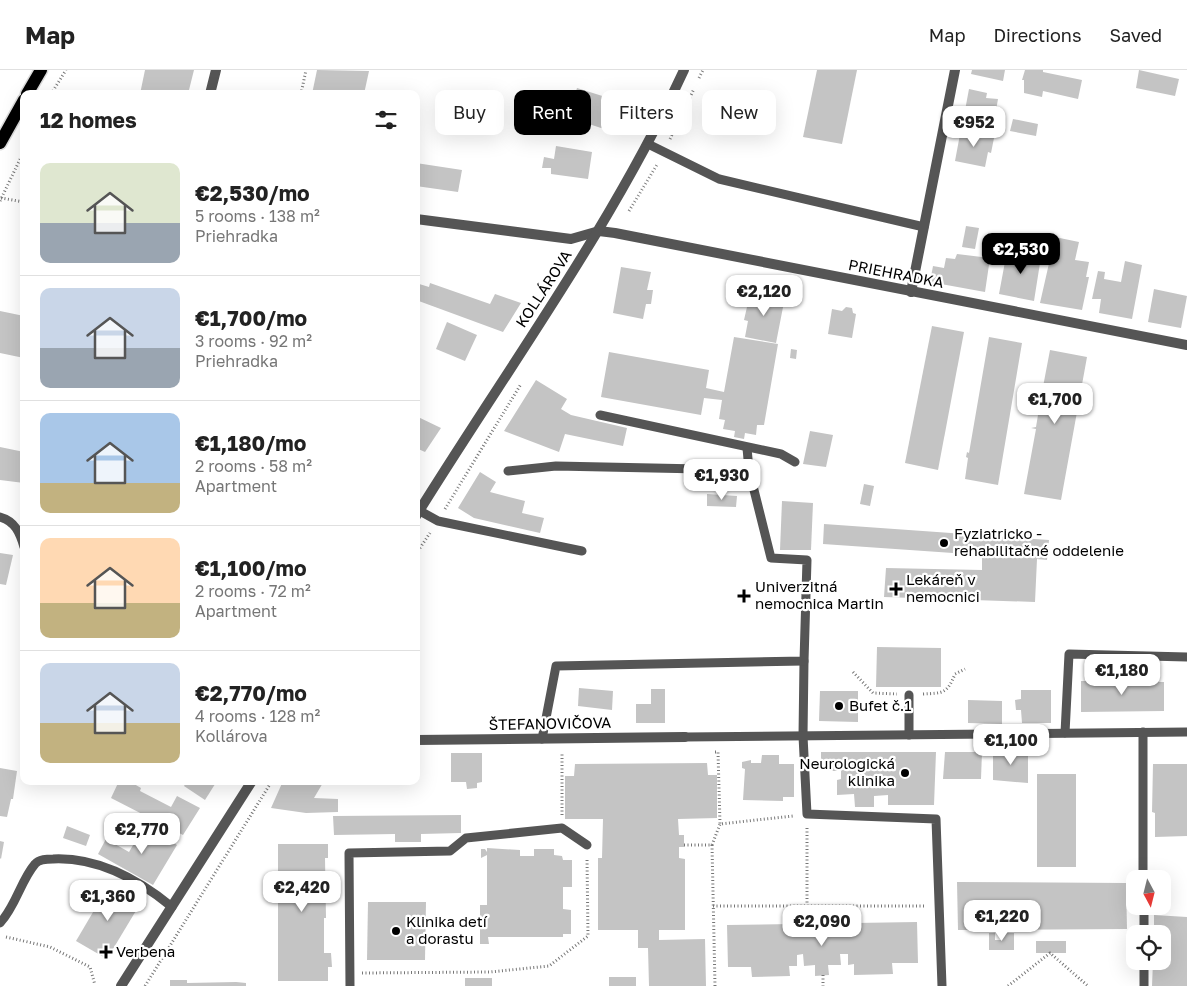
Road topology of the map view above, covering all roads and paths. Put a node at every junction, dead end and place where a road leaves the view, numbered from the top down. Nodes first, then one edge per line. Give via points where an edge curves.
1 (41, 70) edge
2 (66, 70) edge
3 (216, 70) edge
4 (306, 70) edge
5 (684, 70) edge
6 (955, 70) edge
7 (29, 90) edge
8 (54, 90) edge
9 (211, 90) edge
10 (303, 90) edge
11 (20, 107) edge
12 (0, 143) edge
13 (648, 144) junction
14 (20, 159) edge
15 (0, 199) edge
16 (20, 202) edge
17 (420, 220) edge
18 (924, 227) junction
19 (599, 231) junction
20 (912, 292) junction
21 (1187, 345) edge
22 (600, 415) dead end
23 (747, 448) junction
24 (795, 462) dead end
25 (749, 470) junction
26 (508, 471) dead end
27 (420, 511) edge
28 (420, 515) edge
29 (0, 517) edge
30 (20, 535) edge
31 (582, 551) dead end
32 (1187, 657) edge
33 (804, 661) junction
34 (909, 695) dead end
35 (1143, 732) junction
36 (1187, 732) edge
37 (1065, 733) junction
38 (909, 735) junction
39 (803, 736) junction
40 (685, 737) joint
41 (542, 739) junction
42 (420, 740) edge
43 (708, 752) dead end
44 (572, 754) dead end
45 (249, 785) edge
46 (270, 785) edge
47 (808, 814) junction
48 (720, 824) junction
49 (562, 828) junction
50 (587, 845) joint
51 (684, 845) dead end
52 (712, 845) junction
53 (1143, 870) edge
54 (714, 906) junction
55 (808, 906) junction
56 (938, 906) junction
57 (172, 907) junction
58 (0, 924) edge
59 (0, 936) edge
60 (1144, 970) edge
61 (350, 973) junction
62 (823, 975) dead end
63 (95, 985) edge
64 (121, 986) edge
65 (145, 986) edge
66 (350, 986) edge
67 (715, 986) edge
68 (823, 986) edge
69 (942, 986) edge
70 (1008, 986) edge
71 (1088, 986) edge
72 (1144, 986) edge

1 - 7 main road
2 - 8 path
3 - 9 street
4 - 10 path
5 - 13 street, KOLLÁROVA
6 - 18 street
11 - 12 main road
13 - 18 lane via 719,179
13 - 19 street, KOLLÁROVA
14 - 15 path
15 - 16 path
17 - 19 street via 570,239
18 - 20 street
19 - 20 street, PRIEHRADKA
19 - 27 street, KOLLÁROVA
20 - 21 street, PRIEHRADKA
22 - 23 lane
23 - 24 lane via 781,454
23 - 25 lane
25 - 26 lane via 556,466
25 - 33 lane via 771,558 807,560
28 - 31 lane
29 - 30 lane via 8,519
32 - 37 lane via 1068,654
33 - 39 lane
33 - 41 lane via 556,666
34 - 38 lane
35 - 36 lane
35 - 37 lane
35 - 53 lane
37 - 38 lane
38 - 39 lane
39 - 40 lane
39 - 47 lane
40 - 41 street, ŠTEFANOVIČOVA
41 - 42 street, ŠTEFANOVIČOVA
43 - 48 path via 718,752
44 - 49 path via 562,754
45 - 57 street
46 - 65 path
47 - 48 path
47 - 55 path
47 - 56 lane via 936,820
48 - 52 path
49 - 50 lane
49 - 61 lane via 466,838 450,851 349,853
50 - 61 path via 588,936 549,966 490,972
51 - 52 path
52 - 54 path
54 - 55 path
54 - 67 path
55 - 56 path
56 - 69 lane
57 - 58 lane via 154,893 108,868 60,858 44,859 36,863
57 - 64 street
59 - 63 path via 50,947 90,967
60 - 72 lane
61 - 66 lane
62 - 68 path
70 - 71 path via 1050,953

